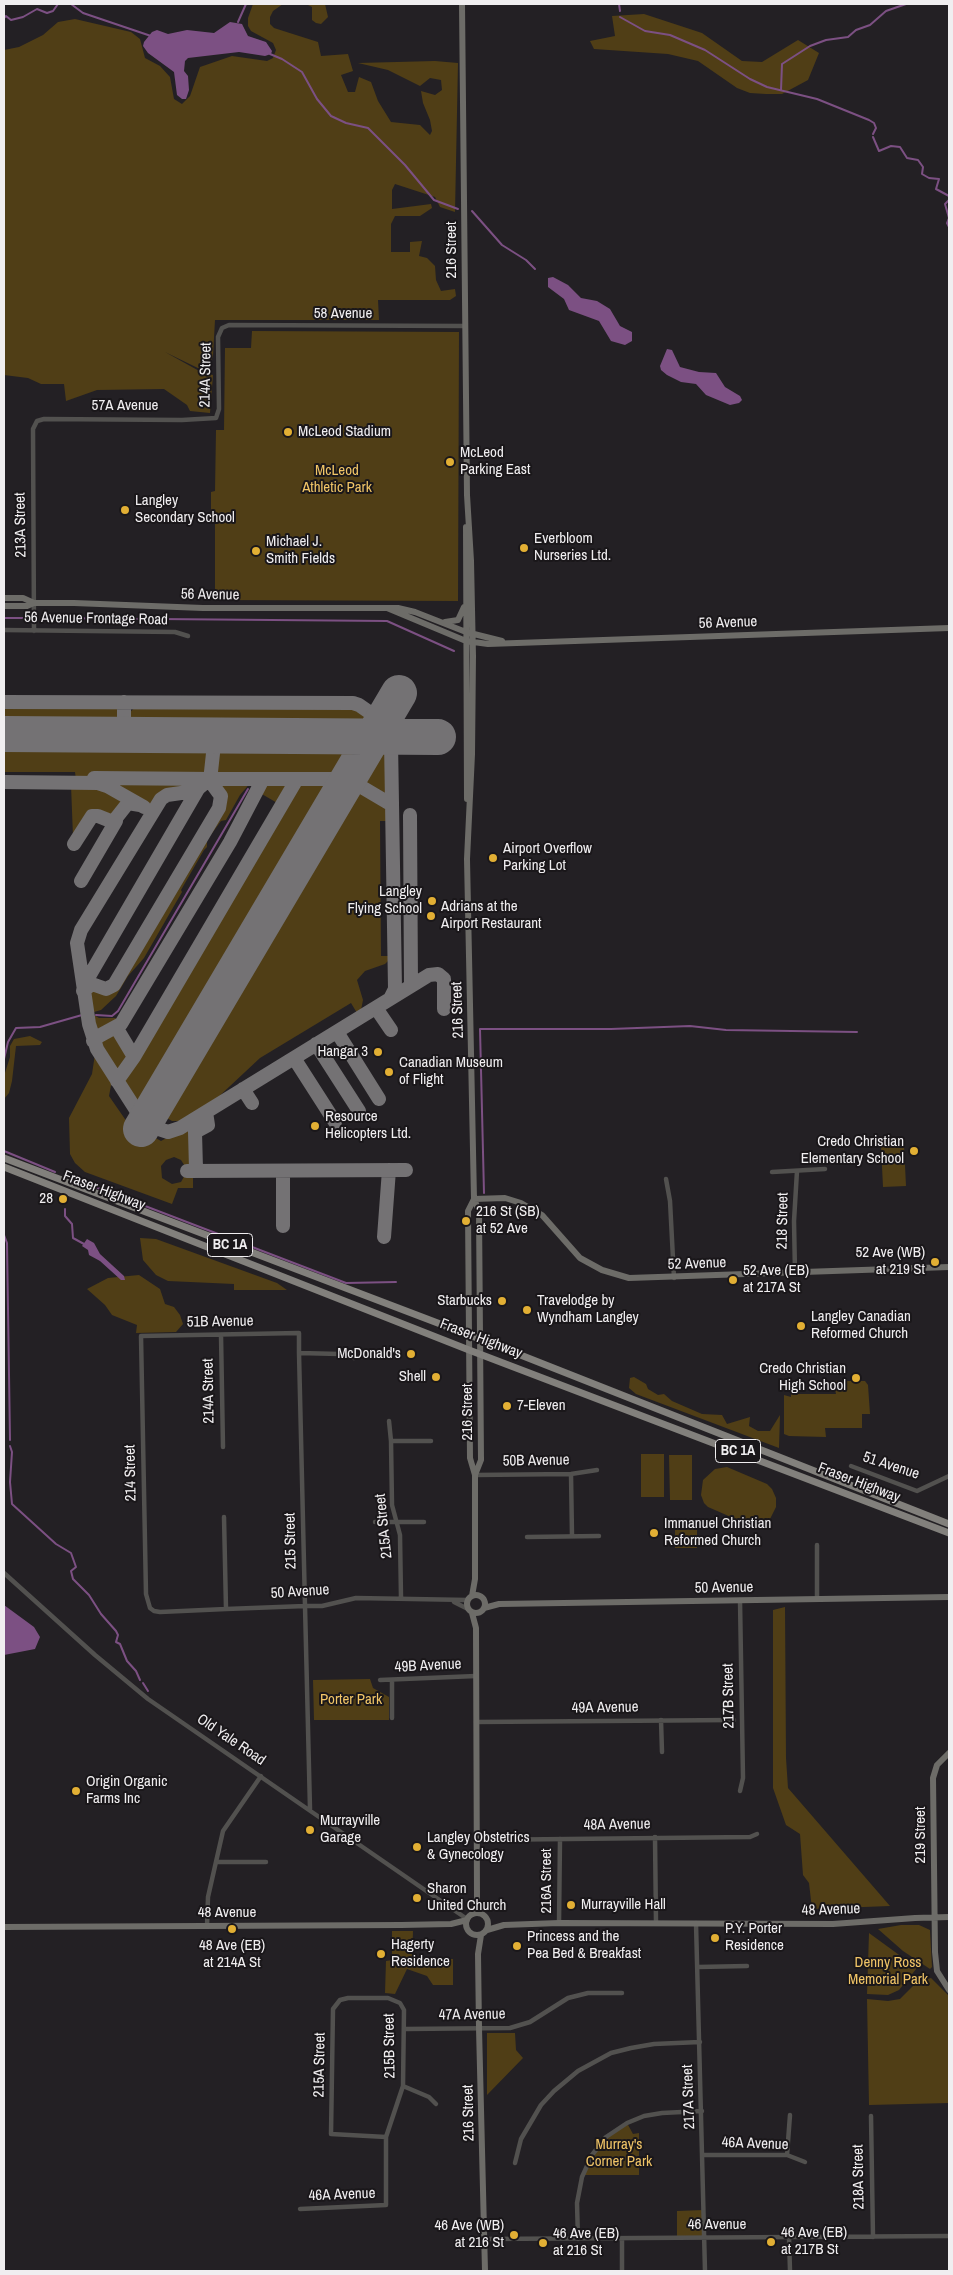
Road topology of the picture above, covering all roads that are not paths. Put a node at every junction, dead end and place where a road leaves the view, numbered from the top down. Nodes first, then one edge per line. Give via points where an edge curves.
1 (462, 4) edge
2 (465, 326) junction
3 (222, 328) joint
4 (212, 419) joint
5 (37, 421) joint
6 (467, 495) junction
7 (4, 598) edge
8 (466, 599) junction
9 (34, 603) junction
10 (4, 606) edge
11 (386, 608) junction
12 (438, 621) junction
13 (949, 628) edge
14 (4, 630) edge
15 (34, 630) junction
16 (469, 633) junction
17 (188, 636) dead end
18 (469, 642) junction
19 (508, 642) junction
20 (4, 1158) edge
21 (4, 1167) edge
22 (825, 1169) dead end
23 (797, 1171) junction
24 (772, 1172) dead end
25 (666, 1179) dead end
26 (474, 1199) junction
27 (949, 1267) edge
28 (795, 1272) junction
29 (674, 1278) junction
30 (299, 1333) joint
31 (221, 1335) junction
32 (469, 1335) junction
33 (141, 1336) joint
34 (480, 1339) junction
35 (469, 1350) junction
36 (299, 1353) junction
37 (480, 1354) junction
38 (354, 1358) dead end
39 (389, 1421) dead end
40 (391, 1441) junction
41 (431, 1441) dead end
42 (223, 1447) dead end
43 (851, 1466) dead end
44 (597, 1470) dead end
45 (475, 1474) junction
46 (572, 1474) junction
47 (949, 1476) edge
48 (224, 1516) dead end
49 (376, 1522) dead end
50 (396, 1522) junction
51 (424, 1522) dead end
52 (949, 1524) edge
53 (949, 1533) edge
54 (572, 1536) junction
55 (599, 1536) dead end
56 (527, 1537) dead end
57 (817, 1545) dead end
58 (4, 1572) edge
59 (475, 1579) junction
60 (949, 1597) edge
61 (401, 1598) junction
62 (470, 1598) junction
63 (482, 1598) junction
64 (816, 1599) junction
65 (740, 1600) junction
66 (452, 1601) junction
67 (498, 1604) junction
68 (305, 1606) junction
69 (150, 1608) joint
70 (226, 1609) junction
71 (482, 1610) junction
72 (470, 1611) junction
73 (476, 1628) junction
74 (476, 1676) junction
75 (380, 1680) dead end
76 (392, 1680) junction
77 (392, 1718) dead end
78 (661, 1720) junction
79 (734, 1720) dead end
80 (476, 1722) junction
81 (662, 1752) dead end
82 (947, 1754) edge
83 (261, 1776) junction
84 (740, 1791) dead end
85 (310, 1809) junction
86 (757, 1834) dead end
87 (655, 1837) junction
88 (560, 1839) junction
89 (477, 1840) junction
90 (216, 1862) junction
91 (266, 1862) dead end
92 (477, 1898) junction
93 (482, 1914) junction
94 (470, 1917) junction
95 (934, 1918) junction
96 (949, 1918) edge
97 (488, 1921) junction
98 (656, 1922) junction
99 (696, 1922) junction
100 (559, 1923) junction
101 (451, 1924) junction
102 (504, 1925) junction
103 (208, 1926) junction
104 (4, 1927) edge
105 (466, 1928) junction
106 (487, 1930) junction
107 (473, 1935) junction
108 (481, 1935) junction
109 (478, 1954) junction
110 (747, 1966) dead end
111 (698, 1967) junction
112 (949, 1990) edge
113 (622, 1993) dead end
114 (340, 2000) joint
115 (479, 2028) junction
116 (405, 2029) junction
117 (700, 2042) junction
118 (403, 2086) junction
119 (436, 2104) dead end
120 (702, 2111) junction
121 (790, 2115) dead end
122 (871, 2116) dead end
123 (386, 2137) junction
124 (786, 2155) junction
125 (703, 2156) junction
126 (805, 2162) dead end
127 (515, 2163) dead end
128 (386, 2206) joint
129 (300, 2209) dead end
130 (949, 2236) edge
131 (789, 2237) junction
132 (873, 2237) junction
133 (704, 2238) junction
134 (484, 2239) junction
135 (578, 2239) junction
136 (622, 2239) junction
137 (485, 2271) edge
138 (622, 2271) edge
139 (705, 2271) edge
140 (790, 2271) edge

1 - 2 main road, 216 Street
2 - 3 street, 58 Avenue via 229,325
2 - 6 main road, 216 Street
3 - 4 street, 214A Street via 218,336 219,412
4 - 5 street, 57A Avenue
5 - 9 street, 213A Street via 33,429
6 - 8 main road, 216 Street
6 - 16 main road, 216 Street via 471,562
7 - 9 main road, 56 Avenue via 23,598
8 - 12 main road via 458,620 449,623
8 - 16 main road, 216 Street
9 - 10 main road, 56 Avenue
9 - 11 main road, 56 Avenue via 209,608
9 - 15 street, 213A Street
11 - 12 main road, 56 Avenue via 415,612
11 - 18 main road, 56 Avenue
12 - 16 main road, 56 Avenue
13 - 19 main road, 56 Avenue
14 - 15 street, 56 Avenue Frontage Road
15 - 17 street, 56 Avenue Frontage Road via 175,632
16 - 18 main road, 216 Street
16 - 19 main road, 56 Avenue
18 - 19 main road, 56 Avenue
18 - 26 main road, 216 Street via 466,786
20 - 32 main road, Fraser Highway / BC 1A
21 - 35 main road, Fraser Highway / BC 1A
22 - 23 street
23 - 24 street
23 - 28 street, 218 Street
25 - 29 street
26 - 29 main road, 52 Avenue via 505,1198 521,1203 542,1215 580,1258 602,1270 629,1278
26 - 32 main road, 216 Street via 468,1211
26 - 34 main road, 216 Street via 479,1211
27 - 28 main road, 52 Avenue
28 - 29 main road, 52 Avenue
30 - 31 street, 51B Avenue
30 - 36 street, 215 Street
31 - 33 street, 51B Avenue
31 - 42 street, 214A Street
32 - 34 main road, Fraser Highway / BC 1A
32 - 35 main road, 216 Street
33 - 69 street, 214 Street via 146,1594
34 - 37 main road, 216 Street
34 - 52 main road, Fraser Highway / BC 1A
35 - 37 main road, Fraser Highway / BC 1A
35 - 45 main road, 216 Street via 470,1458
36 - 38 street via 340,1354
36 - 68 street, 215 Street
37 - 45 main road, 216 Street via 481,1460
37 - 53 main road, Fraser Highway / BC 1A
39 - 40 street, 215A Street
40 - 41 street
40 - 50 street, 215A Street via 392,1505
43 - 47 street, 51 Avenue via 917,1491
44 - 46 street, 50B Avenue
45 - 46 street, 50B Avenue
45 - 59 main road, 216 Street
46 - 54 street
48 - 70 street
49 - 50 street
50 - 51 street
50 - 61 street, 215A Street via 400,1535
54 - 55 street
54 - 56 street
57 - 64 street
58 - 83 street, Old Yale Road via 95,1655 148,1698
59 - 62 main road, 216 Street
59 - 63 main road, 216 Street
60 - 64 main road, 50 Avenue
61 - 66 street, 50 Avenue
61 - 68 street, 50 Avenue via 352,1598 322,1606
62 - 63 main road, 50 Avenue
62 - 66 street, 50 Avenue
62 - 72 main road, 216 Street
63 - 67 main road, 50 Avenue
63 - 71 main road, 216 Street
64 - 65 main road, 50 Avenue
65 - 67 main road, 50 Avenue
65 - 84 street, 217B Street via 743,1778
66 - 72 street, 50 Avenue
67 - 71 main road, 50 Avenue
68 - 70 street, 50 Avenue
68 - 85 street, 215 Street
69 - 70 street, 50 Avenue via 160,1612
71 - 72 main road, 50 Avenue
71 - 73 main road
72 - 73 main road
73 - 74 main road
74 - 76 street, 49B Avenue
74 - 80 main road
75 - 76 street, 49B Avenue
76 - 77 street
78 - 79 street, 49A Avenue
78 - 80 street, 49A Avenue
78 - 81 street
80 - 89 main road
82 - 95 main road, 219 Street via 937,1765 933,1778
83 - 85 street, Old Yale Road
83 - 90 street via 223,1832
85 - 94 street, Old Yale Road
86 - 87 street, 48A Avenue via 750,1837
87 - 88 street, 48A Avenue
87 - 98 street
88 - 89 street, 48A Avenue
88 - 100 street, 216A Street
89 - 92 main road
90 - 91 street
90 - 103 street via 208,1898
92 - 93 main road
92 - 94 main road
93 - 94 main road
93 - 97 main road
94 - 101 main road, 48 Avenue
94 - 105 main road
95 - 96 main road, 48 Avenue
95 - 99 main road, 48 Avenue via 833,1924
95 - 112 main road via 937,1971
97 - 102 main road, 48 Avenue
97 - 106 main road
98 - 99 main road, 48 Avenue
98 - 100 main road, 48 Avenue
99 - 111 street, 217A Street
100 - 102 main road, 48 Avenue
101 - 103 main road, 48 Avenue
101 - 105 main road, 48 Avenue
102 - 106 main road, 48 Avenue
103 - 104 main road, 48 Avenue
105 - 107 main road
106 - 108 main road
107 - 108 main road
107 - 109 main road, 216 Street
108 - 109 main road, 216 Street
109 - 115 main road, 216 Street
110 - 111 street
111 - 117 street, 217A Street
113 - 115 street, 47A Avenue via 588,1993 568,1998 530,2022 510,2028
114 - 116 street, 215B Street via 388,1998 400,2003 404,2010
114 - 123 street, 215A Street via 333,2009 331,2134
115 - 116 street, 47A Avenue
115 - 134 main road, 216 Street
116 - 118 street, 215B Street
117 - 120 street, 217A Street
117 - 127 street via 631,2048 611,2053 578,2071 541,2105 521,2139
118 - 119 street via 429,2097
118 - 123 street, 215B Street
120 - 125 street, 217A Street
120 - 135 street via 644,2116 606,2137 592,2155 582,2177 577,2203
121 - 124 street
122 - 132 street, 218A Street
123 - 128 street, 215B Street
124 - 125 street, 46A Avenue
124 - 126 street, 46A Avenue
125 - 133 street, 217A Street
128 - 129 street, 46A Avenue
130 - 132 street, 46 Avenue
131 - 132 street, 46 Avenue
131 - 133 street, 46 Avenue
131 - 140 street
133 - 136 street, 46 Avenue
133 - 139 street, 217A Street
134 - 135 street, 46 Avenue
134 - 137 main road, 216 Street
135 - 136 street, 46 Avenue
136 - 138 street

